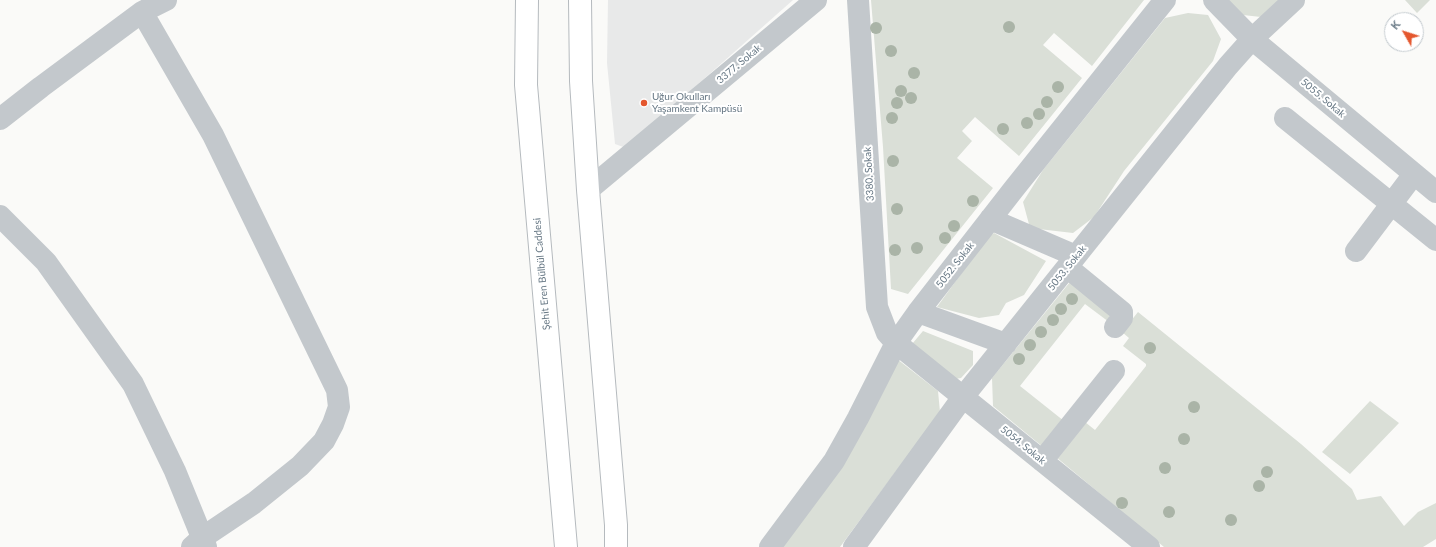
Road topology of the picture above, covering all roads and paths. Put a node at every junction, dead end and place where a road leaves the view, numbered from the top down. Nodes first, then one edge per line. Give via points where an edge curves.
1 (166, 0) edge
2 (527, 0) edge
3 (580, 0) edge
4 (816, 0) edge
5 (858, 0) edge
6 (1165, 0) edge
7 (1214, 0) edge
8 (1294, 0) edge
9 (142, 12) junction
10 (1252, 39) junction
11 (1285, 118) dead end
12 (0, 119) edge
13 (1414, 174) junction
14 (588, 190) junction
15 (1436, 192) edge
16 (1392, 204) junction
17 (0, 216) edge
18 (990, 219) junction
19 (1436, 240) edge
20 (1356, 251) dead end
21 (1072, 262) junction
22 (918, 312) junction
23 (1115, 327) dead end
24 (896, 343) junction
25 (1006, 344) junction
26 (1114, 371) dead end
27 (963, 397) junction
28 (1042, 461) junction
29 (200, 544) edge
30 (566, 547) edge
31 (616, 547) edge
32 (770, 547) edge
33 (854, 547) edge
34 (1149, 547) edge

1 - 9 street
2 - 30 main road, Şehit Eren Bülbül Caddesi via 526,85
3 - 14 main road via 581,81
4 - 14 street, 3377. Sokak
5 - 24 street, 3380. Sokak via 877,307 887,333
6 - 18 street, 5052. Sokak
7 - 10 street, 5055. Sokak
8 - 10 street, 5053. Sokak
9 - 12 street
9 - 29 street via 213,135 337,390 339,407 324,440 300,466
10 - 13 street, 5055. Sokak
10 - 21 street, 5053. Sokak
11 - 16 street
13 - 15 street, 5055. Sokak
13 - 16 street
14 - 31 main road
16 - 19 street
16 - 20 street
17 - 29 street via 46,262 134,384 175,471
18 - 21 street
18 - 22 street, 5052. Sokak
21 - 23 street via 1122,312 1122,318
21 - 25 street, 5053. Sokak
22 - 24 street, 5052. Sokak
22 - 25 street
24 - 27 street, 5054. Sokak
24 - 32 street, 5052. Sokak via 834,461
25 - 27 street, 5053. Sokak
26 - 28 street
27 - 28 street, 5054. Sokak
27 - 33 street, 5053. Sokak
28 - 34 street, 5054. Sokak

